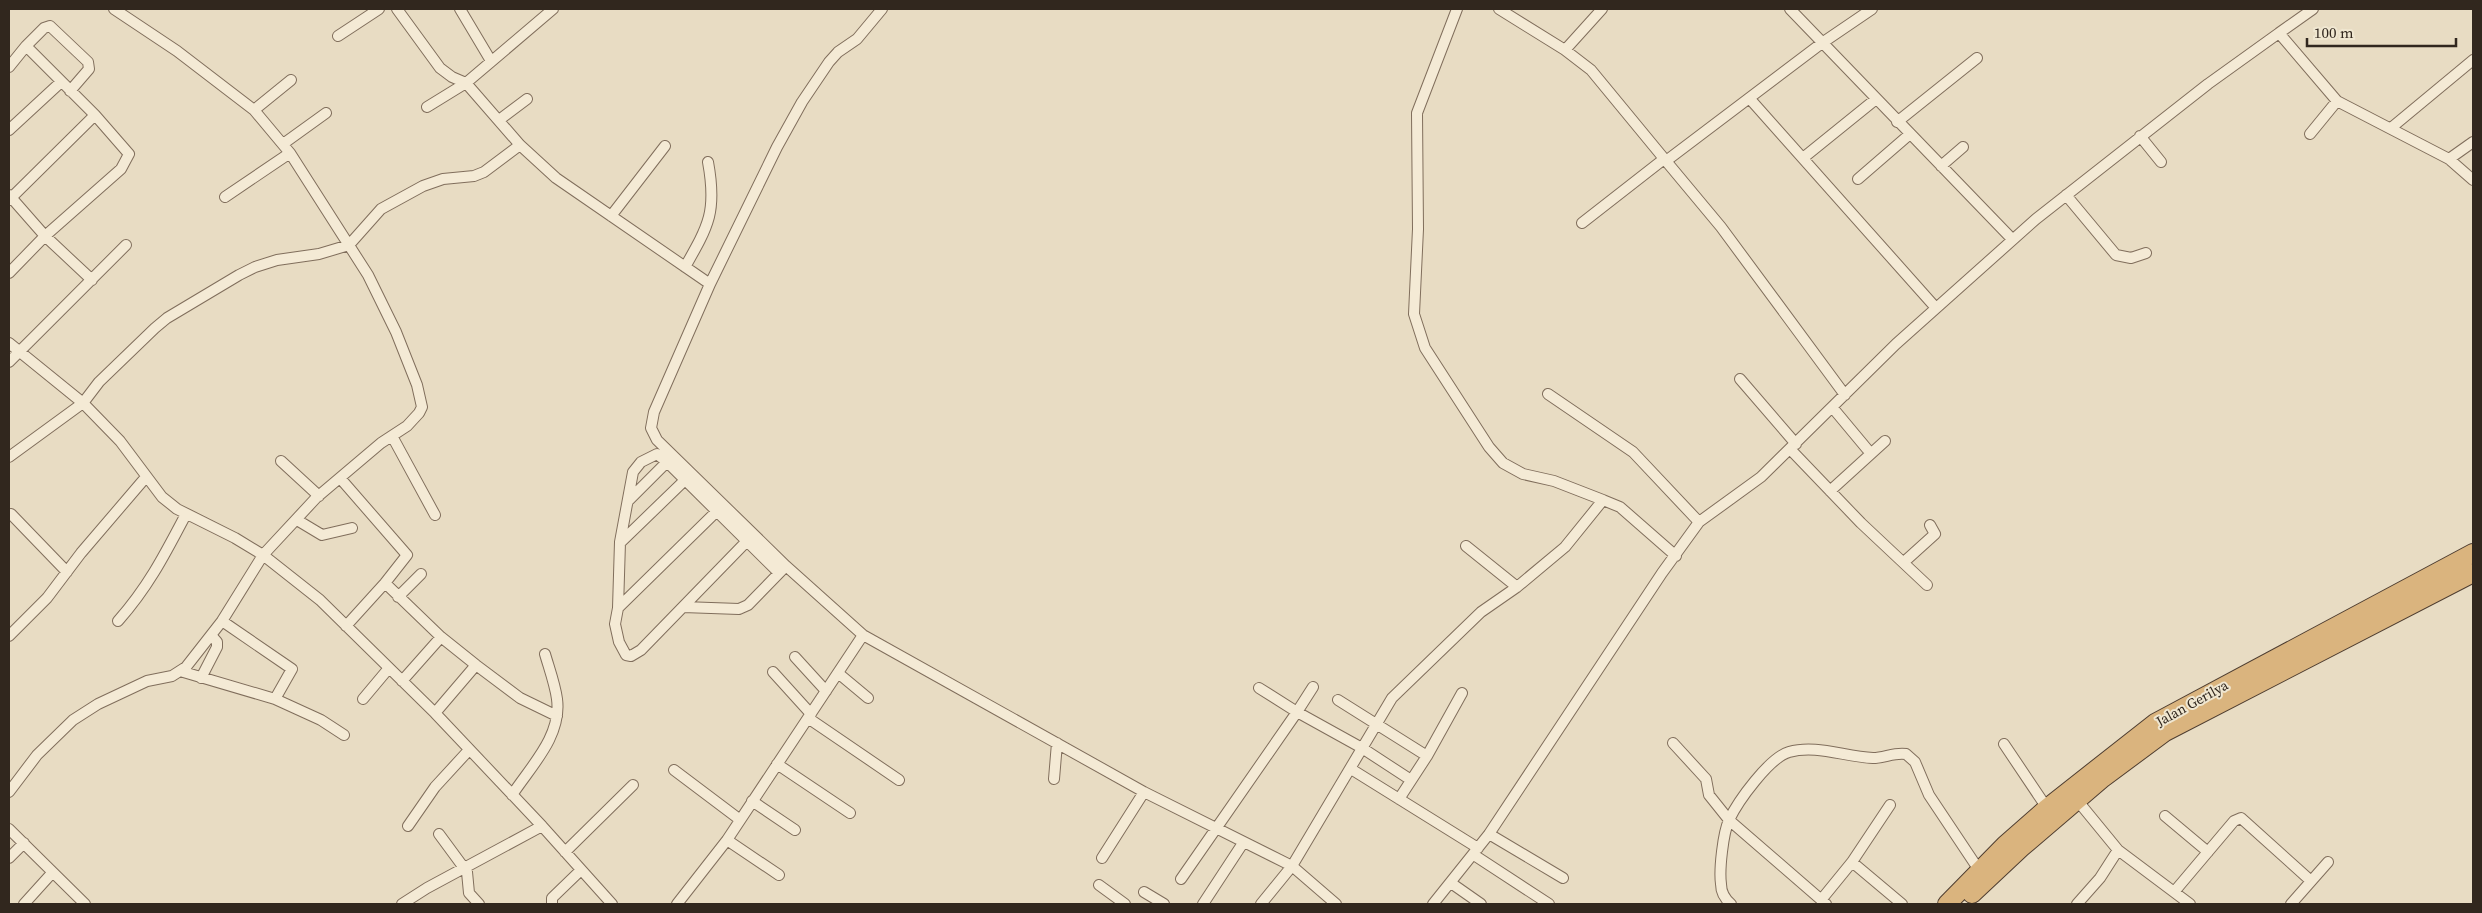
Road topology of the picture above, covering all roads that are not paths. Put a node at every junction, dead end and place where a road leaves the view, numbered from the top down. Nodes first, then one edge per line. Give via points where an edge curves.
1 (114, 9) edge
2 (378, 9) edge
3 (397, 9) edge
4 (460, 9) edge
5 (882, 9) edge
6 (1499, 9) edge
7 (1602, 9) edge
8 (1790, 9) edge
9 (1872, 9) edge
10 (2313, 9) edge
11 (1453, 10) edge
12 (547, 11) edge
13 (2278, 34) junction
14 (338, 36) dead end
15 (1822, 43) junction
16 (26, 46) junction
17 (1565, 50) junction
18 (1977, 58) dead end
19 (2473, 60) edge
20 (491, 61) junction
21 (9, 67) edge
22 (291, 80) dead end
23 (61, 82) junction
24 (466, 83) junction
25 (70, 91) junction
26 (1750, 99) junction
27 (1876, 99) junction
28 (527, 100) dead end
29 (2337, 101) junction
30 (427, 107) dead end
31 (254, 110) junction
32 (326, 112) dead end
33 (95, 115) junction
34 (500, 120) junction
35 (1897, 122) junction
36 (2391, 128) junction
37 (9, 130) edge
38 (1910, 134) junction
39 (2310, 134) dead end
40 (2140, 136) junction
41 (2473, 142) edge
42 (283, 144) junction
43 (520, 145) junction
44 (665, 146) dead end
45 (1963, 147) dead end
46 (290, 153) junction
47 (1803, 158) junction
48 (2449, 159) junction
49 (1665, 160) junction
50 (708, 162) dead end
51 (2161, 162) dead end
52 (1941, 166) junction
53 (1858, 179) dead end
54 (2473, 180) edge
55 (2066, 195) junction
56 (225, 197) dead end
57 (10, 198) edge
58 (611, 216) junction
59 (1582, 224) dead end
60 (45, 236) junction
61 (2012, 239) junction
62 (126, 245) dead end
63 (349, 245) junction
64 (2146, 253) dead end
65 (685, 267) junction
66 (9, 273) edge
67 (92, 280) junction
68 (710, 284) junction
69 (1936, 308) junction
70 (9, 343) edge
71 (20, 352) junction
72 (9, 362) edge
73 (1740, 380) dead end
74 (1548, 394) dead end
75 (1845, 394) junction
76 (83, 403) junction
77 (1832, 408) junction
78 (392, 436) junction
79 (1885, 441) dead end
80 (1793, 446) junction
81 (1867, 449) dead end
82 (9, 457) edge
83 (281, 461) dead end
84 (668, 462) junction
85 (146, 477) junction
86 (340, 478) junction
87 (685, 480) junction
88 (1830, 491) junction
89 (319, 496) junction
90 (1603, 500) junction
91 (628, 501) junction
92 (717, 511) junction
93 (11, 514) dead end
94 (435, 515) dead end
95 (185, 516) junction
96 (296, 520) junction
97 (1699, 522) junction
98 (1930, 526) dead end
99 (352, 528) dead end
100 (747, 541) junction
101 (620, 542) junction
102 (1466, 546) dead end
103 (2473, 553) edge
104 (263, 555) junction
105 (1676, 555) junction
106 (1904, 562) junction
107 (782, 569) junction
108 (68, 572) junction
109 (422, 574) dead end
110 (2471, 578) edge
111 (385, 583) junction
112 (1927, 585) dead end
113 (1517, 587) junction
114 (398, 597) junction
115 (684, 607) junction
116 (618, 608) junction
117 (118, 621) dead end
118 (222, 621) junction
119 (346, 626) junction
120 (211, 635) junction
121 (863, 635) junction
122 (9, 636) edge
123 (441, 637) junction
124 (545, 654) dead end
125 (2296, 656) junction
126 (795, 657) dead end
127 (476, 665) junction
128 (389, 668) junction
129 (180, 672) junction
130 (773, 672) dead end
131 (838, 673) junction
132 (201, 678) junction
133 (402, 681) junction
134 (1313, 687) dead end
135 (1259, 688) dead end
136 (826, 691) junction
137 (1462, 693) dead end
138 (868, 698) dead end
139 (275, 699) junction
140 (362, 699) dead end
141 (1338, 700) dead end
142 (1297, 712) junction
143 (435, 713) junction
144 (557, 716) junction
145 (809, 716) junction
146 (1377, 725) junction
147 (344, 735) dead end
148 (1057, 743) junction
149 (1673, 743) dead end
150 (2004, 744) dead end
151 (1362, 748) junction
152 (469, 750) junction
153 (1427, 756) junction
154 (776, 764) junction
155 (1350, 769) junction
156 (674, 770) dead end
157 (1054, 779) dead end
158 (899, 780) dead end
159 (1411, 780) junction
160 (633, 785) dead end
161 (9, 792) edge
162 (1144, 792) junction
163 (512, 795) junction
164 (1398, 799) junction
165 (2077, 800) junction
166 (752, 801) junction
167 (1890, 805) dead end
168 (2047, 808) junction
169 (850, 812) dead end
170 (2165, 816) dead end
171 (739, 819) junction
172 (1729, 820) junction
173 (408, 826) dead end
174 (542, 826) junction
175 (1217, 828) junction
176 (9, 830) edge
177 (795, 830) dead end
178 (440, 834) dead end
179 (1490, 834) junction
180 (727, 840) junction
181 (24, 843) junction
182 (1243, 843) junction
183 (2118, 850) junction
184 (565, 852) junction
185 (1476, 852) junction
186 (2208, 852) junction
187 (9, 858) edge
188 (1102, 858) dead end
189 (1852, 862) junction
190 (2328, 862) dead end
191 (1292, 866) junction
192 (464, 868) junction
193 (581, 870) junction
194 (1979, 870) junction
195 (52, 873) junction
196 (779, 875) dead end
197 (1563, 878) dead end
198 (1181, 879) dead end
199 (2311, 881) junction
200 (1451, 883) junction
201 (1099, 885) dead end
202 (1144, 892) dead end
203 (2174, 892) junction
204 (1823, 902) edge
205 (81, 903) edge
206 (1967, 903) edge
207 (24, 904) edge
208 (402, 904) edge
209 (479, 904) edge
210 (552, 904) edge
211 (612, 904) edge
212 (677, 904) edge
213 (1125, 904) edge
214 (1164, 904) edge
215 (1203, 904) edge
216 (1261, 904) edge
217 (1336, 904) edge
218 (1433, 904) edge
219 (1481, 904) edge
220 (1549, 904) edge
221 (1731, 904) edge
222 (1902, 904) edge
223 (1947, 904) edge
224 (2077, 904) edge
225 (2190, 904) edge
226 (2291, 904) edge

1 - 31 street via 184,56
2 - 14 street
3 - 24 street via 440,68 452,78
4 - 20 street
5 - 68 street via 857,39 829,62 802,102
6 - 17 street
7 - 17 street
8 - 15 street
9 - 15 street
10 - 13 street
11 - 90 street via 1417,113 1418,229 1414,314 1418,332 1489,447 1503,463 1523,474 1554,481
12 - 20 street
13 - 29 street
13 - 40 street
15 - 26 street
15 - 27 street
16 - 21 street
16 - 23 street
16 - 25 street via 50,26 88,62 89,69
17 - 49 street via 1591,70
18 - 35 street
19 - 36 street
20 - 24 street
22 - 31 street
23 - 25 street
23 - 37 street
24 - 30 street
24 - 34 street
25 - 33 street
26 - 47 street
26 - 49 street
27 - 35 street
27 - 47 street
28 - 34 street
29 - 36 street
29 - 39 street
31 - 42 street
32 - 42 street
33 - 57 street
33 - 60 street via 130,154 128,160
34 - 43 street
35 - 38 street
36 - 48 street
38 - 52 street
38 - 53 street
40 - 51 street
40 - 55 street
41 - 48 street
42 - 46 street
43 - 58 street via 556,178
43 - 63 street via 484,172 423,186 382,209
44 - 58 street
45 - 52 street
46 - 56 street
46 - 63 street
47 - 69 street
48 - 54 street
49 - 59 street
49 - 75 street via 1727,234
50 - 65 street via 713,196 710,221
52 - 61 street
55 - 61 street
55 - 64 street via 2116,255 2131,258
57 - 60 street
58 - 65 street
60 - 66 street
60 - 67 street
61 - 69 street
62 - 67 street
63 - 76 street via 319,254 277,260 255,267 223,285 155,328 99,382
63 - 78 street via 396,332 421,400 419,413 408,426
65 - 68 street
67 - 71 street
68 - 107 street via 660,396 651,428 662,445
69 - 75 street
70 - 71 street
71 - 72 street
71 - 76 street
73 - 80 street
74 - 97 street via 1633,452
75 - 77 street
76 - 82 street
76 - 85 street via 120,441
77 - 80 street
77 - 81 street
78 - 86 street
78 - 94 street
79 - 88 street
80 - 88 street
80 - 97 street via 1761,477
83 - 89 street
84 - 87 street
84 - 91 street
84 - 91 street via 654,454 641,462 630,482
85 - 95 street via 162,497
85 - 108 street
86 - 89 street
86 - 111 street via 406,552 405,558
87 - 92 street
87 - 101 street
88 - 106 street
89 - 96 street
90 - 105 street via 1620,507
90 - 113 street via 1565,547
91 - 101 street
92 - 100 street
92 - 116 street
93 - 108 street
95 - 104 street via 235,538
95 - 117 street via 142,594
96 - 99 street via 322,535
96 - 104 street
97 - 105 street
98 - 106 street via 1935,534
100 - 107 street
100 - 115 street
101 - 116 street
102 - 113 street
103 - 125 highway, Jalan Gerilya
104 - 118 street
104 - 119 street via 320,600
105 - 179 street
106 - 112 street
107 - 115 street via 748,605 739,609
107 - 121 street
108 - 122 street
109 - 114 street
110 - 125 highway, Jalan Gerilya
111 - 114 street
111 - 119 street
113 - 146 street via 1481,612 1397,692
114 - 123 street
115 - 116 street via 642,650 631,656 626,655 616,634
118 - 120 street
118 - 139 street via 292,669
119 - 128 street
120 - 129 street
120 - 132 street via 217,647
121 - 131 street
121 - 148 street
123 - 127 street
123 - 133 street
124 - 144 street via 557,698
125 - 165 highway, Jalan Gerilya via 2165,732
125 - 168 highway, Jalan Gerilya via 2155,722
126 - 136 street
127 - 143 street
127 - 144 street via 520,698
128 - 133 street
128 - 140 street
129 - 132 street
129 - 161 street via 147,681 73,720 37,755
130 - 145 street
131 - 136 street
131 - 138 street
132 - 139 street
133 - 143 street
134 - 142 street
135 - 142 street
136 - 145 street
137 - 153 street
139 - 147 street via 321,720
141 - 146 street
142 - 151 street
142 - 175 street
143 - 152 street
144 - 163 street via 552,736
145 - 154 street
145 - 158 street
146 - 151 street
146 - 153 street
148 - 157 street
148 - 162 street
149 - 172 street via 1702,774 1709,795
150 - 168 street
151 - 155 street
151 - 159 street
152 - 163 street
152 - 173 street via 434,787
153 - 159 street
154 - 166 street
154 - 169 street
155 - 164 street
155 - 191 street
156 - 171 street
159 - 164 street
160 - 184 street
162 - 175 street
162 - 188 street
163 - 174 street
164 - 185 street
165 - 183 street
165 - 206 highway, Jalan Gerilya via 2021,848
166 - 171 street
166 - 177 street
167 - 189 street
168 - 194 highway, Jalan Gerilya
170 - 186 street
171 - 180 street
172 - 194 street via 1761,773 1776,758 1788,752 1808,749 1871,758 1906,754 1915,762 1929,795
172 - 204 street
172 - 221 street via 1721,885 1724,897
174 - 184 street
174 - 192 street
175 - 182 street
175 - 198 street
176 - 181 street
178 - 192 street
179 - 185 street
179 - 197 street
180 - 196 street
180 - 212 street
181 - 187 street
181 - 195 street
182 - 191 street
182 - 215 street
183 - 203 street
183 - 224 street via 2100,878
184 - 193 street
185 - 200 street
185 - 220 street
186 - 199 street via 2234,821 2245,819
186 - 203 street
189 - 204 street
189 - 222 street
190 - 199 street
191 - 216 street
191 - 217 street
192 - 208 street
192 - 209 street via 469,893
193 - 210 street via 552,898
193 - 211 street
194 - 223 highway, Jalan Gerilya
195 - 205 street
195 - 207 street
199 - 226 street
200 - 218 street
200 - 219 street
201 - 213 street
202 - 214 street
203 - 225 street

